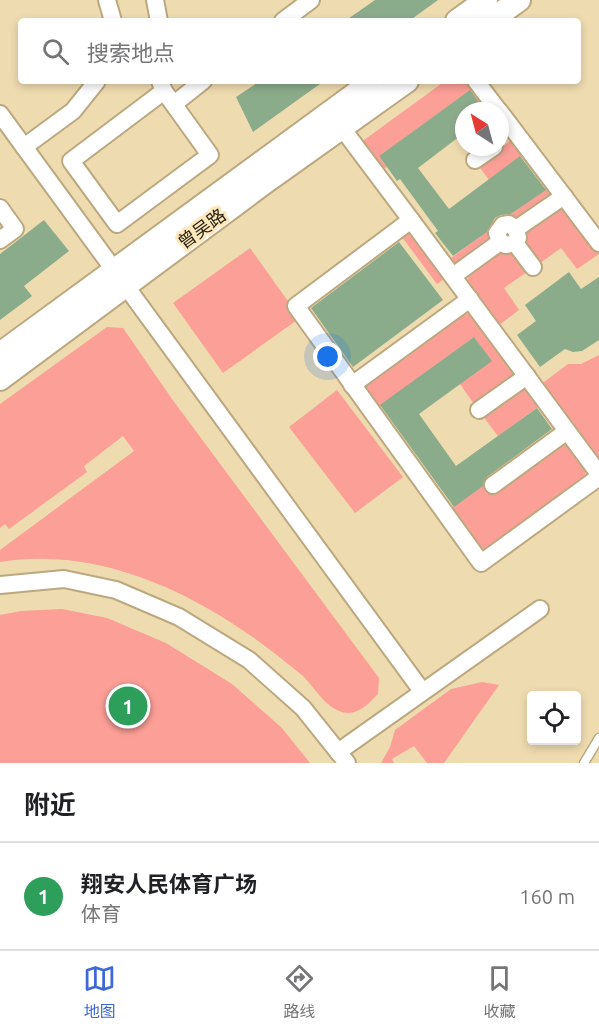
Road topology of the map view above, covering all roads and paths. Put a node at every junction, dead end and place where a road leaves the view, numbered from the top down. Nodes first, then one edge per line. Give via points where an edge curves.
1 (107, 0) edge
2 (155, 0) edge
3 (311, 0) edge
4 (486, 0) edge
5 (519, 0) edge
6 (112, 18) edge
7 (158, 18) edge
8 (287, 18) edge
9 (461, 18) edge
10 (494, 18) edge
11 (95, 84) edge
12 (193, 84) edge
13 (369, 84) edge
14 (403, 84) edge
15 (478, 84) edge
16 (166, 92) edge
17 (493, 102) edge
18 (0, 114) edge
19 (509, 124) edge
20 (342, 128) junction
21 (515, 132) junction
22 (509, 136) edge
23 (24, 147) junction
24 (481, 156) edge
25 (475, 160) dead end
26 (564, 196) junction
27 (0, 208) edge
28 (411, 220) junction
29 (510, 238) junction
30 (0, 240) edge
31 (599, 243) edge
32 (533, 267) dead end
33 (453, 276) junction
34 (120, 278) junction
35 (470, 299) junction
36 (0, 354) edge
37 (527, 376) junction
38 (0, 379) edge
39 (352, 385) junction
40 (479, 410) dead end
41 (567, 431) junction
42 (599, 475) edge
43 (493, 485) dead end
44 (0, 585) edge
45 (540, 609) dead end
46 (422, 691) junction
47 (599, 738) edge
48 (343, 757) edge
49 (584, 763) edge

1 - 6 street
2 - 7 street
3 - 8 street
4 - 9 street
5 - 10 street
11 - 23 street via 73,111
12 - 16 street
13 - 34 street, 曾吴路
14 - 20 street, 曾吴路
15 - 17 street
16 - 16 street via 210,155 117,224 71,161
18 - 23 street
19 - 21 street
20 - 28 street
20 - 34 street, 曾吴路
21 - 22 street
21 - 26 street
23 - 34 street
24 - 25 street
26 - 29 street
26 - 31 street
27 - 30 street via 15,229
28 - 33 street
28 - 39 street via 296,306
29 - 32 street
29 - 33 street
33 - 35 street
34 - 36 street, 曾吴路
34 - 38 street, 曾吴路
34 - 46 street
35 - 37 street
35 - 39 street
37 - 40 street
37 - 41 street
39 - 42 street via 481,563
41 - 42 street
41 - 43 street
44 - 48 street via 64,579 116,590 179,617 249,660 303,708
45 - 46 street
46 - 48 street
47 - 49 lane

